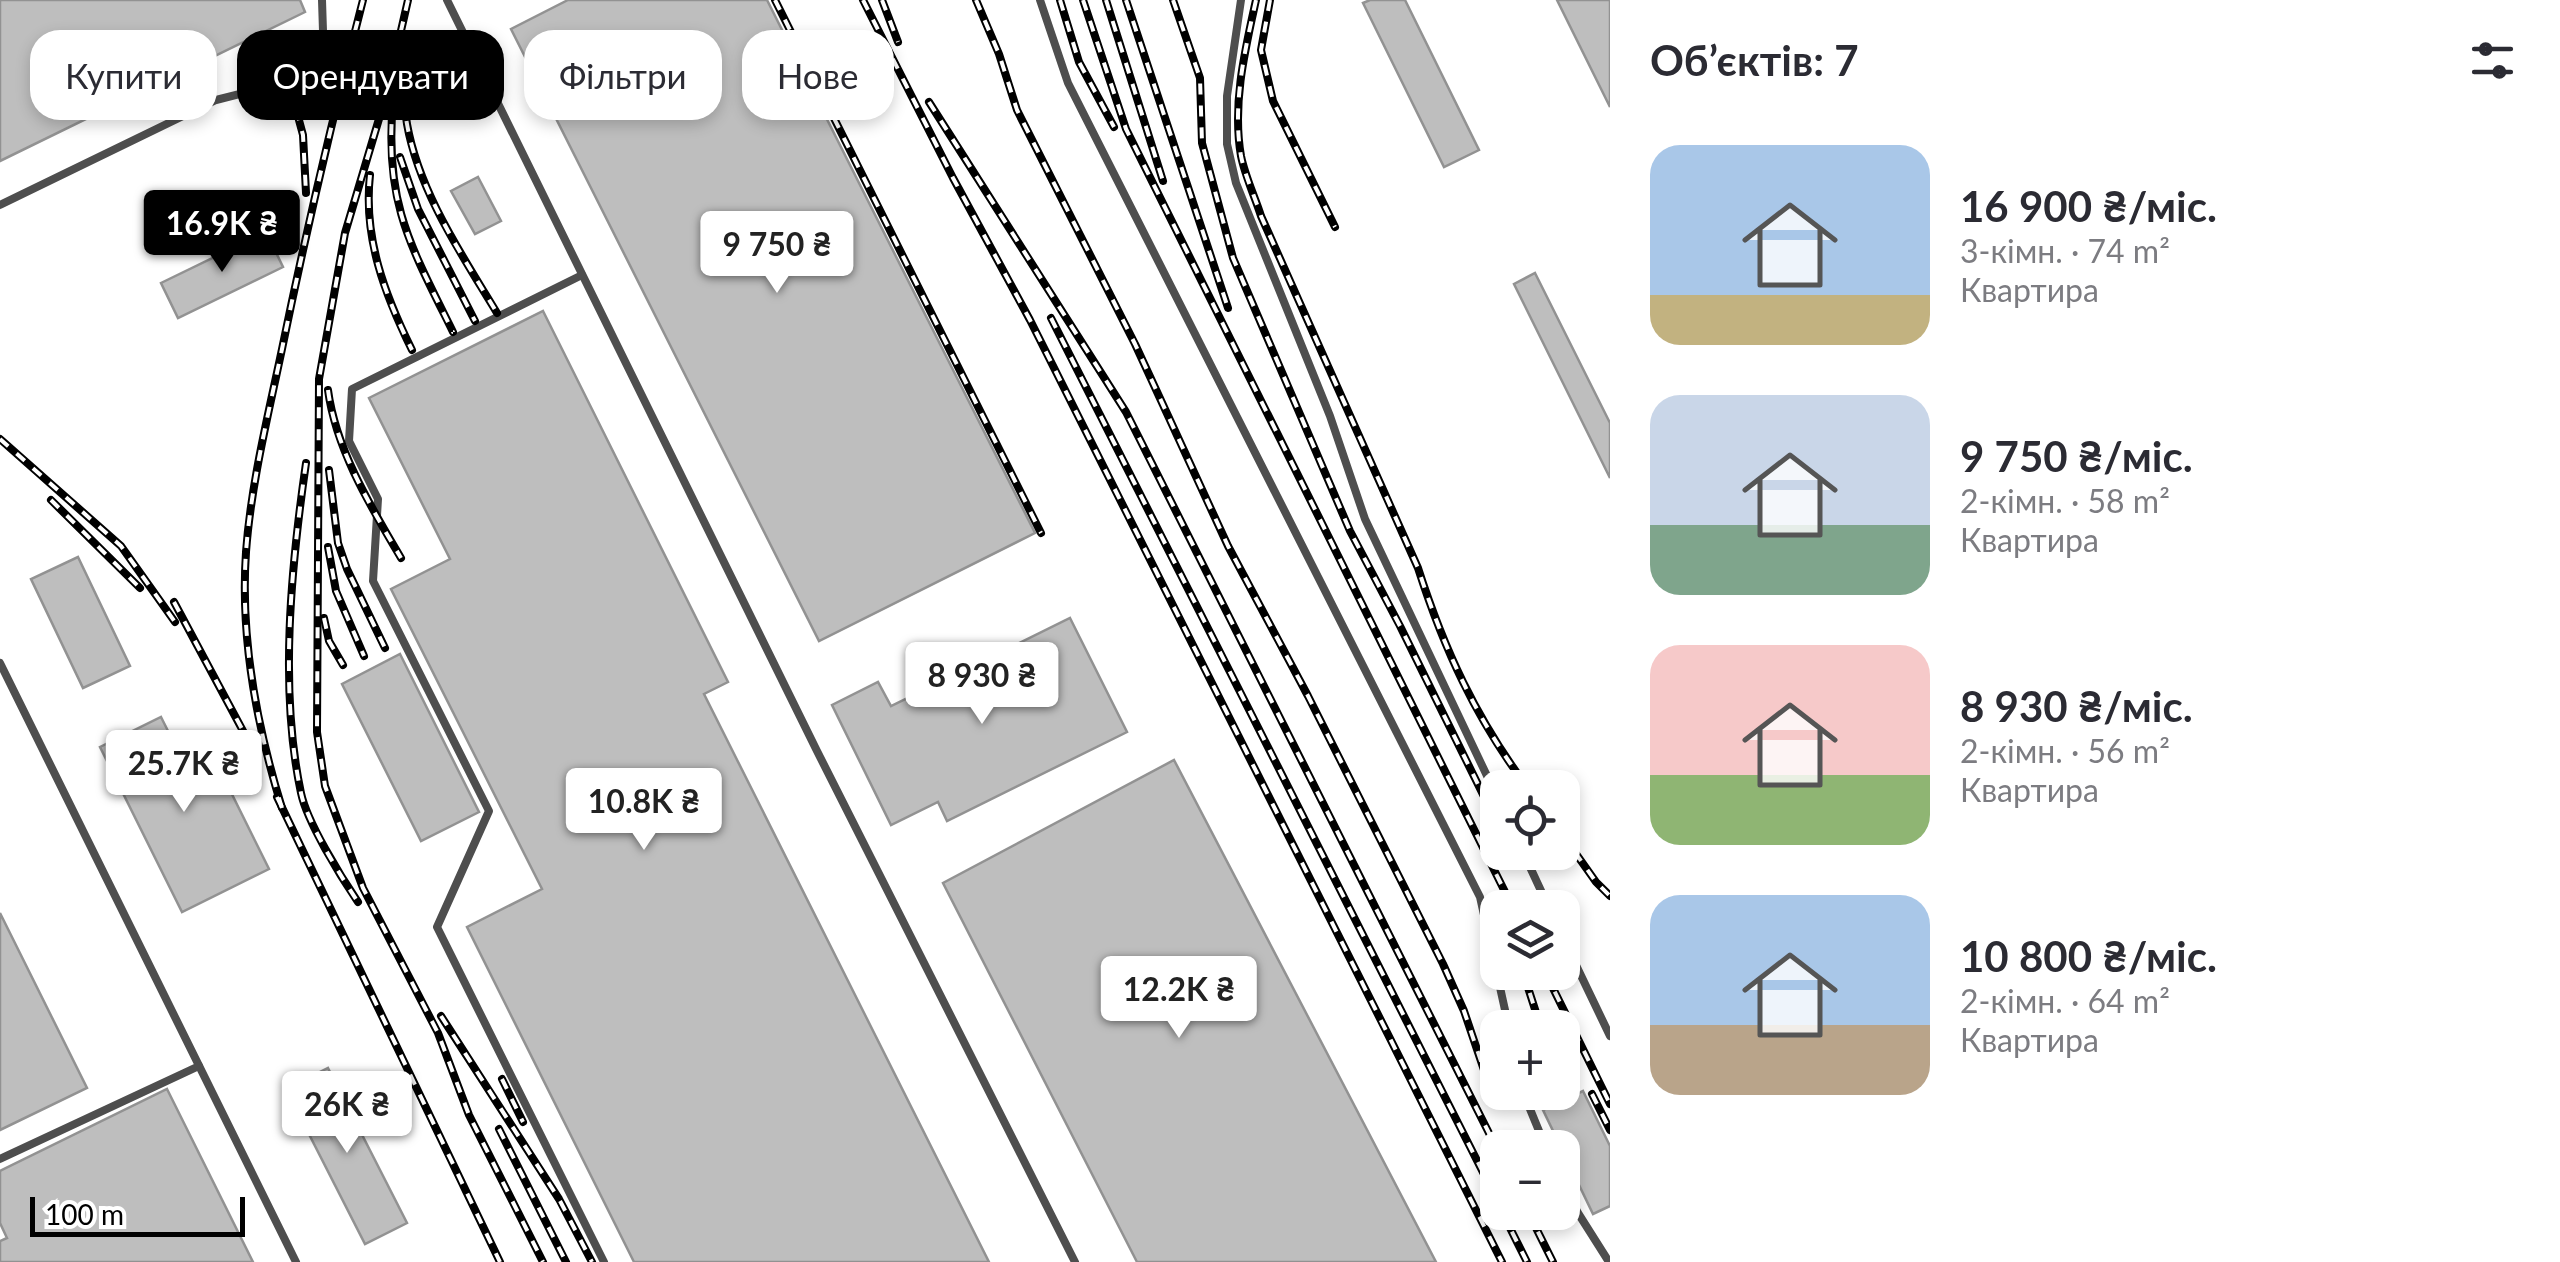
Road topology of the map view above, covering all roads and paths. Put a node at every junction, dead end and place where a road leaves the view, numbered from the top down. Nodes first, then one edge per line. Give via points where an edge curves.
1 (322, 0) edge
2 (447, 0) edge
3 (1040, 0) edge
4 (1241, 0) edge
5 (0, 205) edge
6 (582, 275) junction
7 (0, 663) edge
8 (1484, 770) edge
9 (1580, 974) edge
10 (1504, 1010) edge
11 (1610, 1036) edge
12 (199, 1066) junction
13 (0, 1159) edge
14 (1580, 1217) edge
15 (296, 1262) edge
16 (604, 1262) edge
17 (1075, 1262) edge
18 (1609, 1262) edge

1 - 5 lane via 323,31 306,74 216,100
2 - 6 lane
3 - 10 lane via 1068,83 1480,897
4 - 8 lane via 1227,96 1236,183 1364,519
6 - 16 lane via 352,389 349,440 378,498 373,581 488,811 436,927
6 - 17 lane
7 - 12 lane
9 - 11 lane
12 - 13 lane
12 - 15 lane
14 - 18 lane

